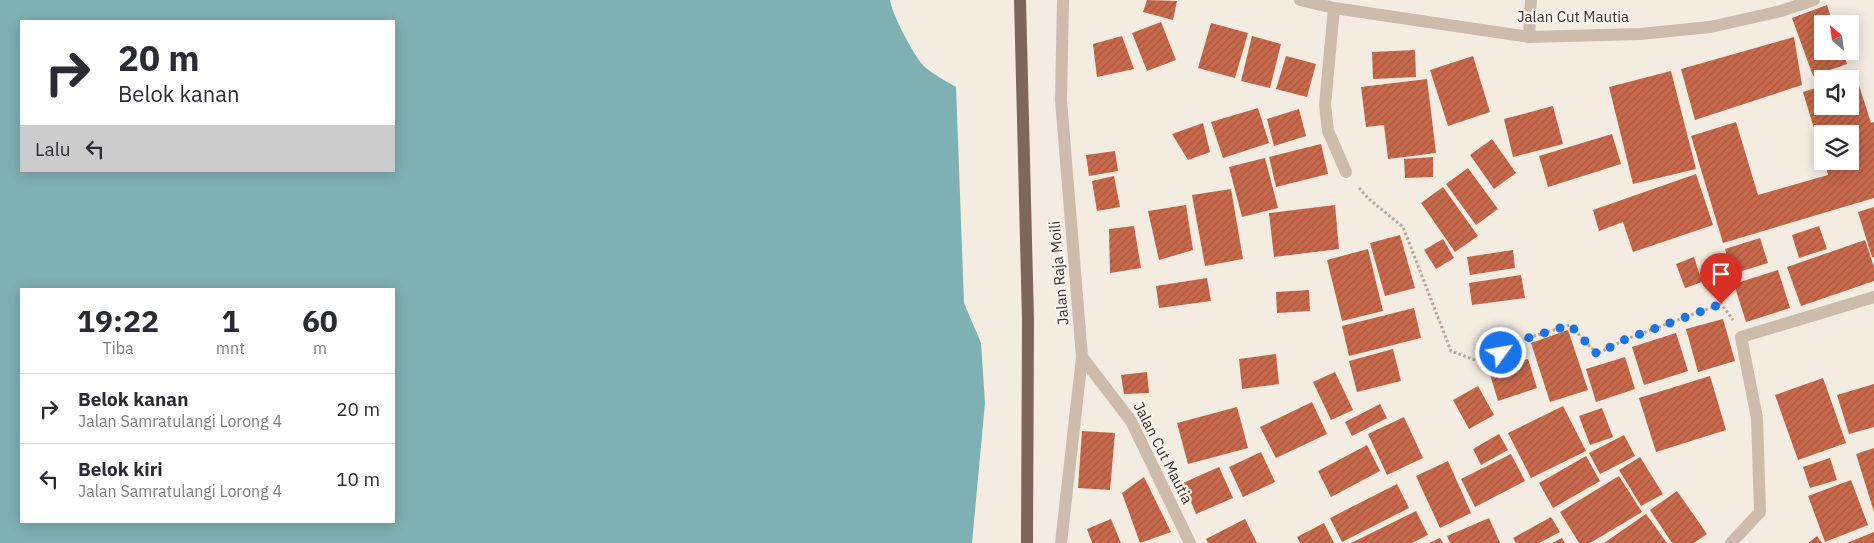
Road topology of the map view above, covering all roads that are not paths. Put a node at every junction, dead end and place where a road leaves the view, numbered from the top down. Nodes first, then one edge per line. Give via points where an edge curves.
1 (1020, 0) edge
2 (1063, 0) edge
3 (1300, 0) edge
4 (1531, 0) edge
5 (1814, 0) edge
6 (1334, 8) junction
7 (1529, 37) junction
8 (1346, 172) road end
9 (1874, 297) edge
10 (1082, 357) junction
11 (1027, 543) edge
12 (1061, 543) edge
13 (1190, 543) edge
14 (1731, 543) edge

1 - 11 main road via 1028,320
2 - 10 street, Jalan Raja Moili via 1061,100
3 - 6 street, Jalan Cut Mautia
4 - 7 street
5 - 7 street, Jalan Cut Mautia via 1782,11 1710,27 1640,34
6 - 7 street, Jalan Cut Mautia
6 - 8 street via 1325,105 1328,131
9 - 14 street via 1740,337 1757,418 1760,512
10 - 12 street, Jalan Raja Moili
10 - 13 street, Jalan Cut Mautia via 1132,421

